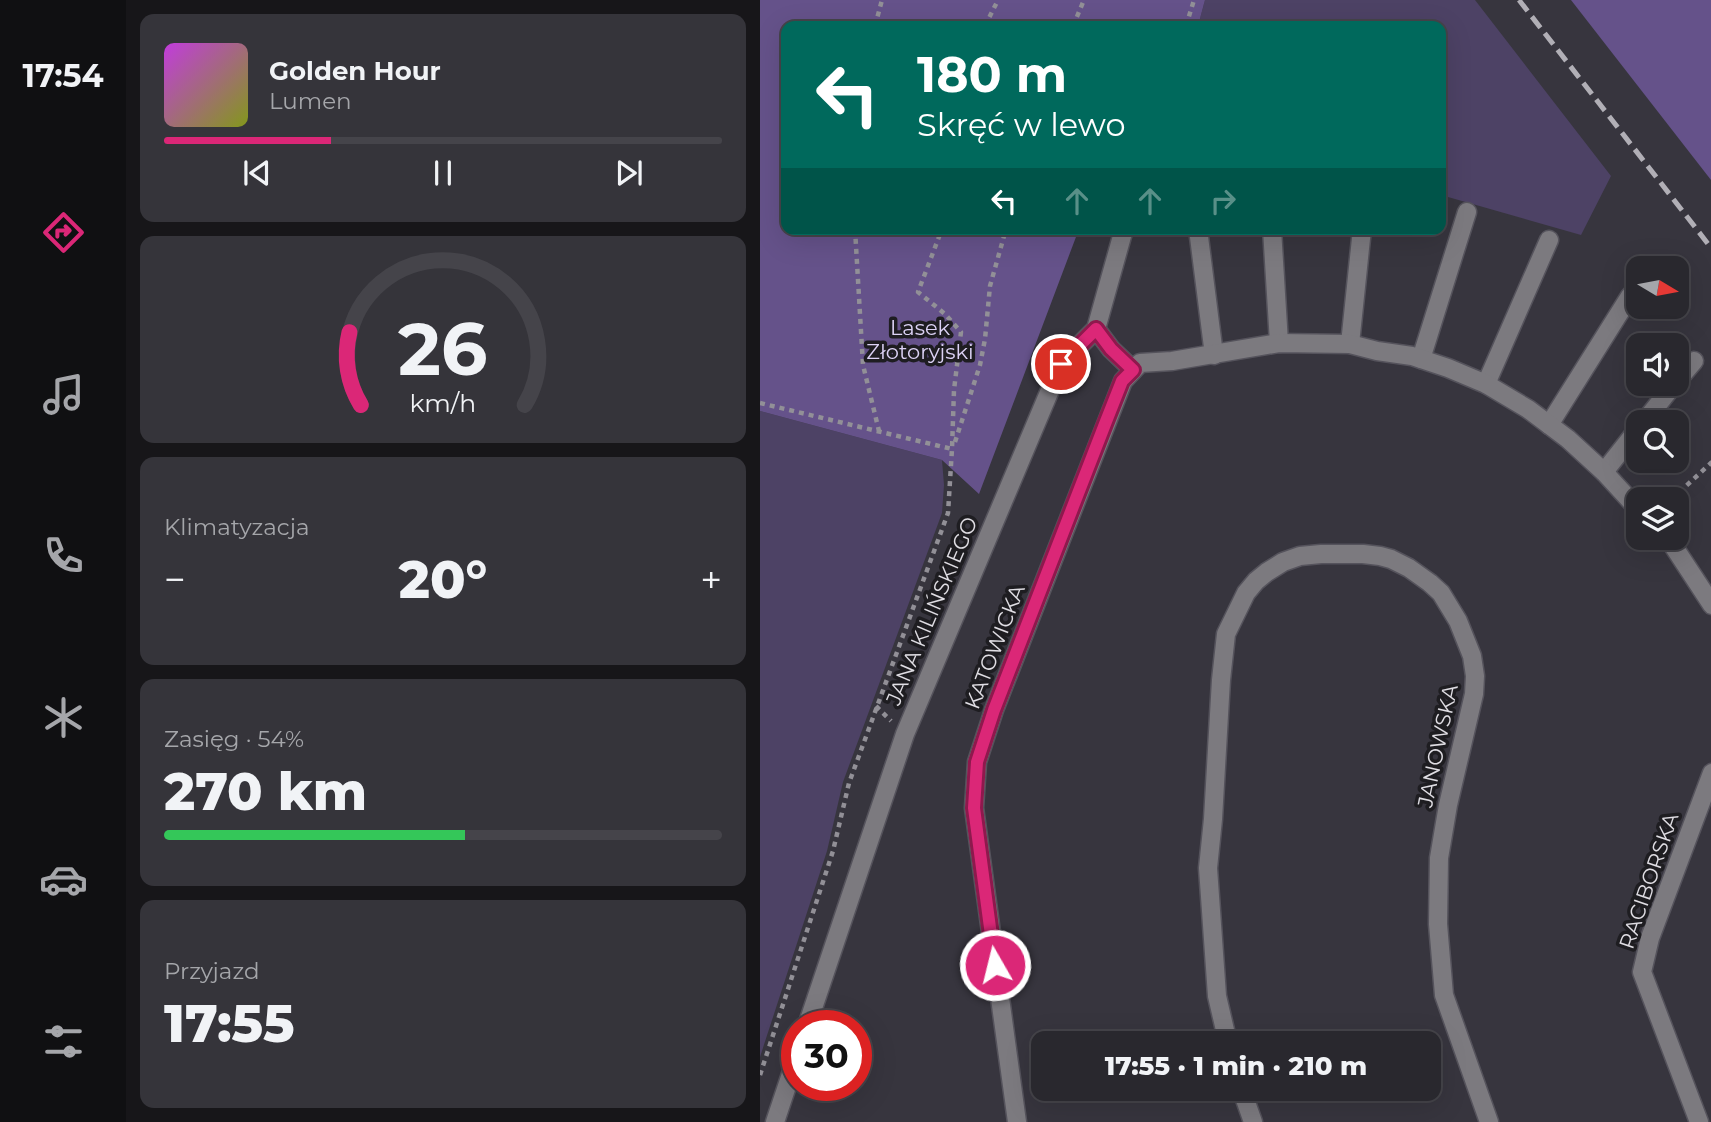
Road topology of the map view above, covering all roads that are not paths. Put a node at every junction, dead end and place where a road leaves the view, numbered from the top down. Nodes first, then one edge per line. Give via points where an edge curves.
1 (1466, 212) dead end
2 (1122, 235) edge
3 (1199, 235) edge
4 (1272, 235) edge
5 (1360, 235) edge
6 (1549, 240) dead end
7 (1626, 302) edge
8 (1096, 329) junction
9 (1279, 343) junction
10 (1350, 344) junction
11 (1214, 355) junction
12 (1421, 359) junction
13 (1694, 360) dead end
14 (1689, 366) edge
15 (1133, 370) junction
16 (1486, 384) junction
17 (1665, 396) edge
18 (1654, 410) edge
19 (1549, 425) junction
20 (1626, 444) edge
21 (1604, 472) junction
22 (1626, 496) edge
23 (1676, 550) edge
24 (1711, 605) edge
25 (1711, 773) edge
26 (812, 1010) edge
27 (1225, 1031) edge
28 (782, 1101) edge
29 (1246, 1101) edge
30 (775, 1122) edge
31 (1017, 1122) edge
32 (1253, 1122) edge
33 (1489, 1122) edge
34 (1699, 1122) edge

1 - 12 street
2 - 8 street, JANA KILIŃSKIEGO
3 - 11 street
4 - 9 street
5 - 10 street
6 - 16 street
7 - 19 street
8 - 15 street
8 - 26 street, JANA KILIŃSKIEGO via 1061,364 905,734
9 - 10 street
9 - 11 street
10 - 12 street
11 - 15 street via 1140,363
12 - 16 street
13 - 14 street
15 - 31 street, KATOWICKA via 1122,381 977,762 974,808
16 - 19 street
17 - 18 street
19 - 21 street
20 - 21 street
21 - 22 street
23 - 24 street
25 - 34 street, RACIBORSKA via 1650,938 1642,972
27 - 33 street, JANOWSKA via 1217,996 1208,868 1226,634 1246,593 1283,562 1321,554 1380,556 1409,568 1441,593 1472,656 1474,694 1439,858 1438,924 1444,995
28 - 30 street
29 - 32 street

